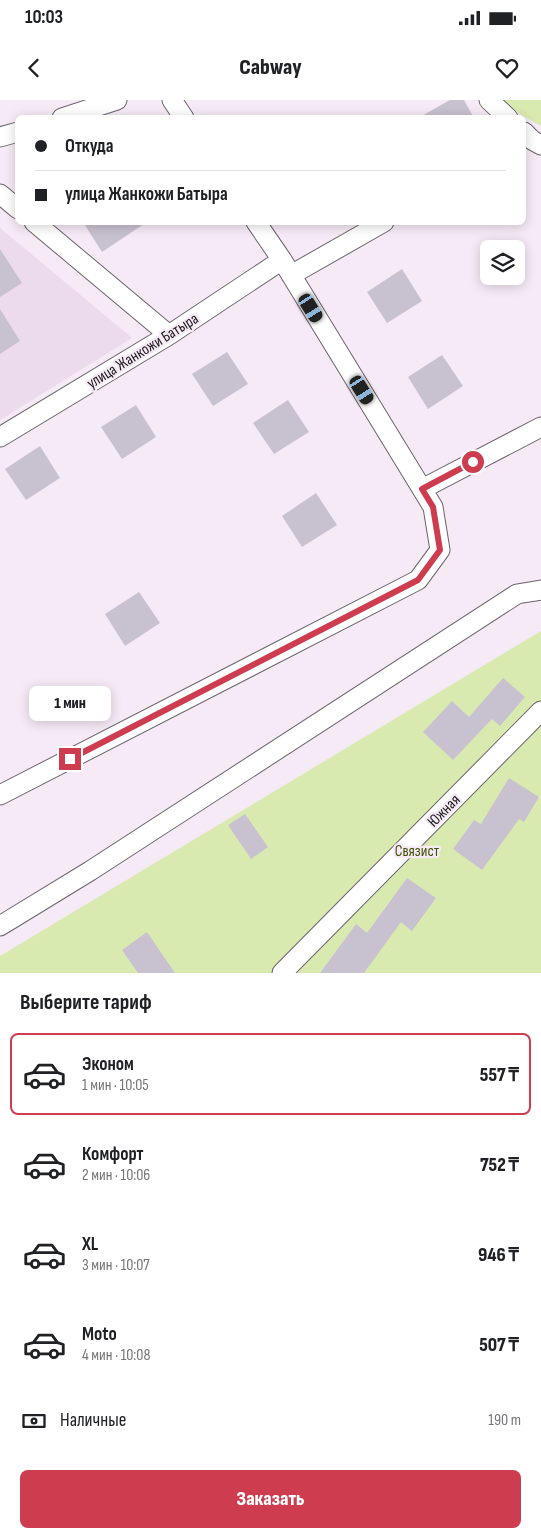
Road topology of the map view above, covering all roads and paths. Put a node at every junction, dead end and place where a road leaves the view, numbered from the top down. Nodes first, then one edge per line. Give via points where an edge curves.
1 (117, 100) edge
2 (172, 100) edge
3 (489, 100) edge
4 (71, 115) edge
5 (182, 115) edge
6 (505, 115) edge
7 (15, 133) edge
8 (0, 137) edge
9 (0, 194) edge
10 (15, 206) edge
11 (38, 225) edge
12 (258, 225) edge
13 (377, 225) edge
14 (286, 267) junction
15 (169, 335) junction
16 (541, 427) edge
17 (0, 437) edge
18 (422, 489) junction
19 (541, 590) edge
20 (541, 711) edge
21 (0, 795) edge
22 (0, 926) edge
23 (282, 973) edge

1 - 4 street
2 - 5 street
3 - 6 street
7 - 8 street
9 - 10 street
11 - 15 street
12 - 14 street
13 - 14 street, улица Жанкожи Батыра
14 - 15 street, улица Жанкожи Батыра
14 - 18 street
15 - 17 street, улица Жанкожи Батыра
16 - 18 street
18 - 21 street via 433,507 440,550 418,580
19 - 22 street via 517,594
20 - 23 street, Южная

